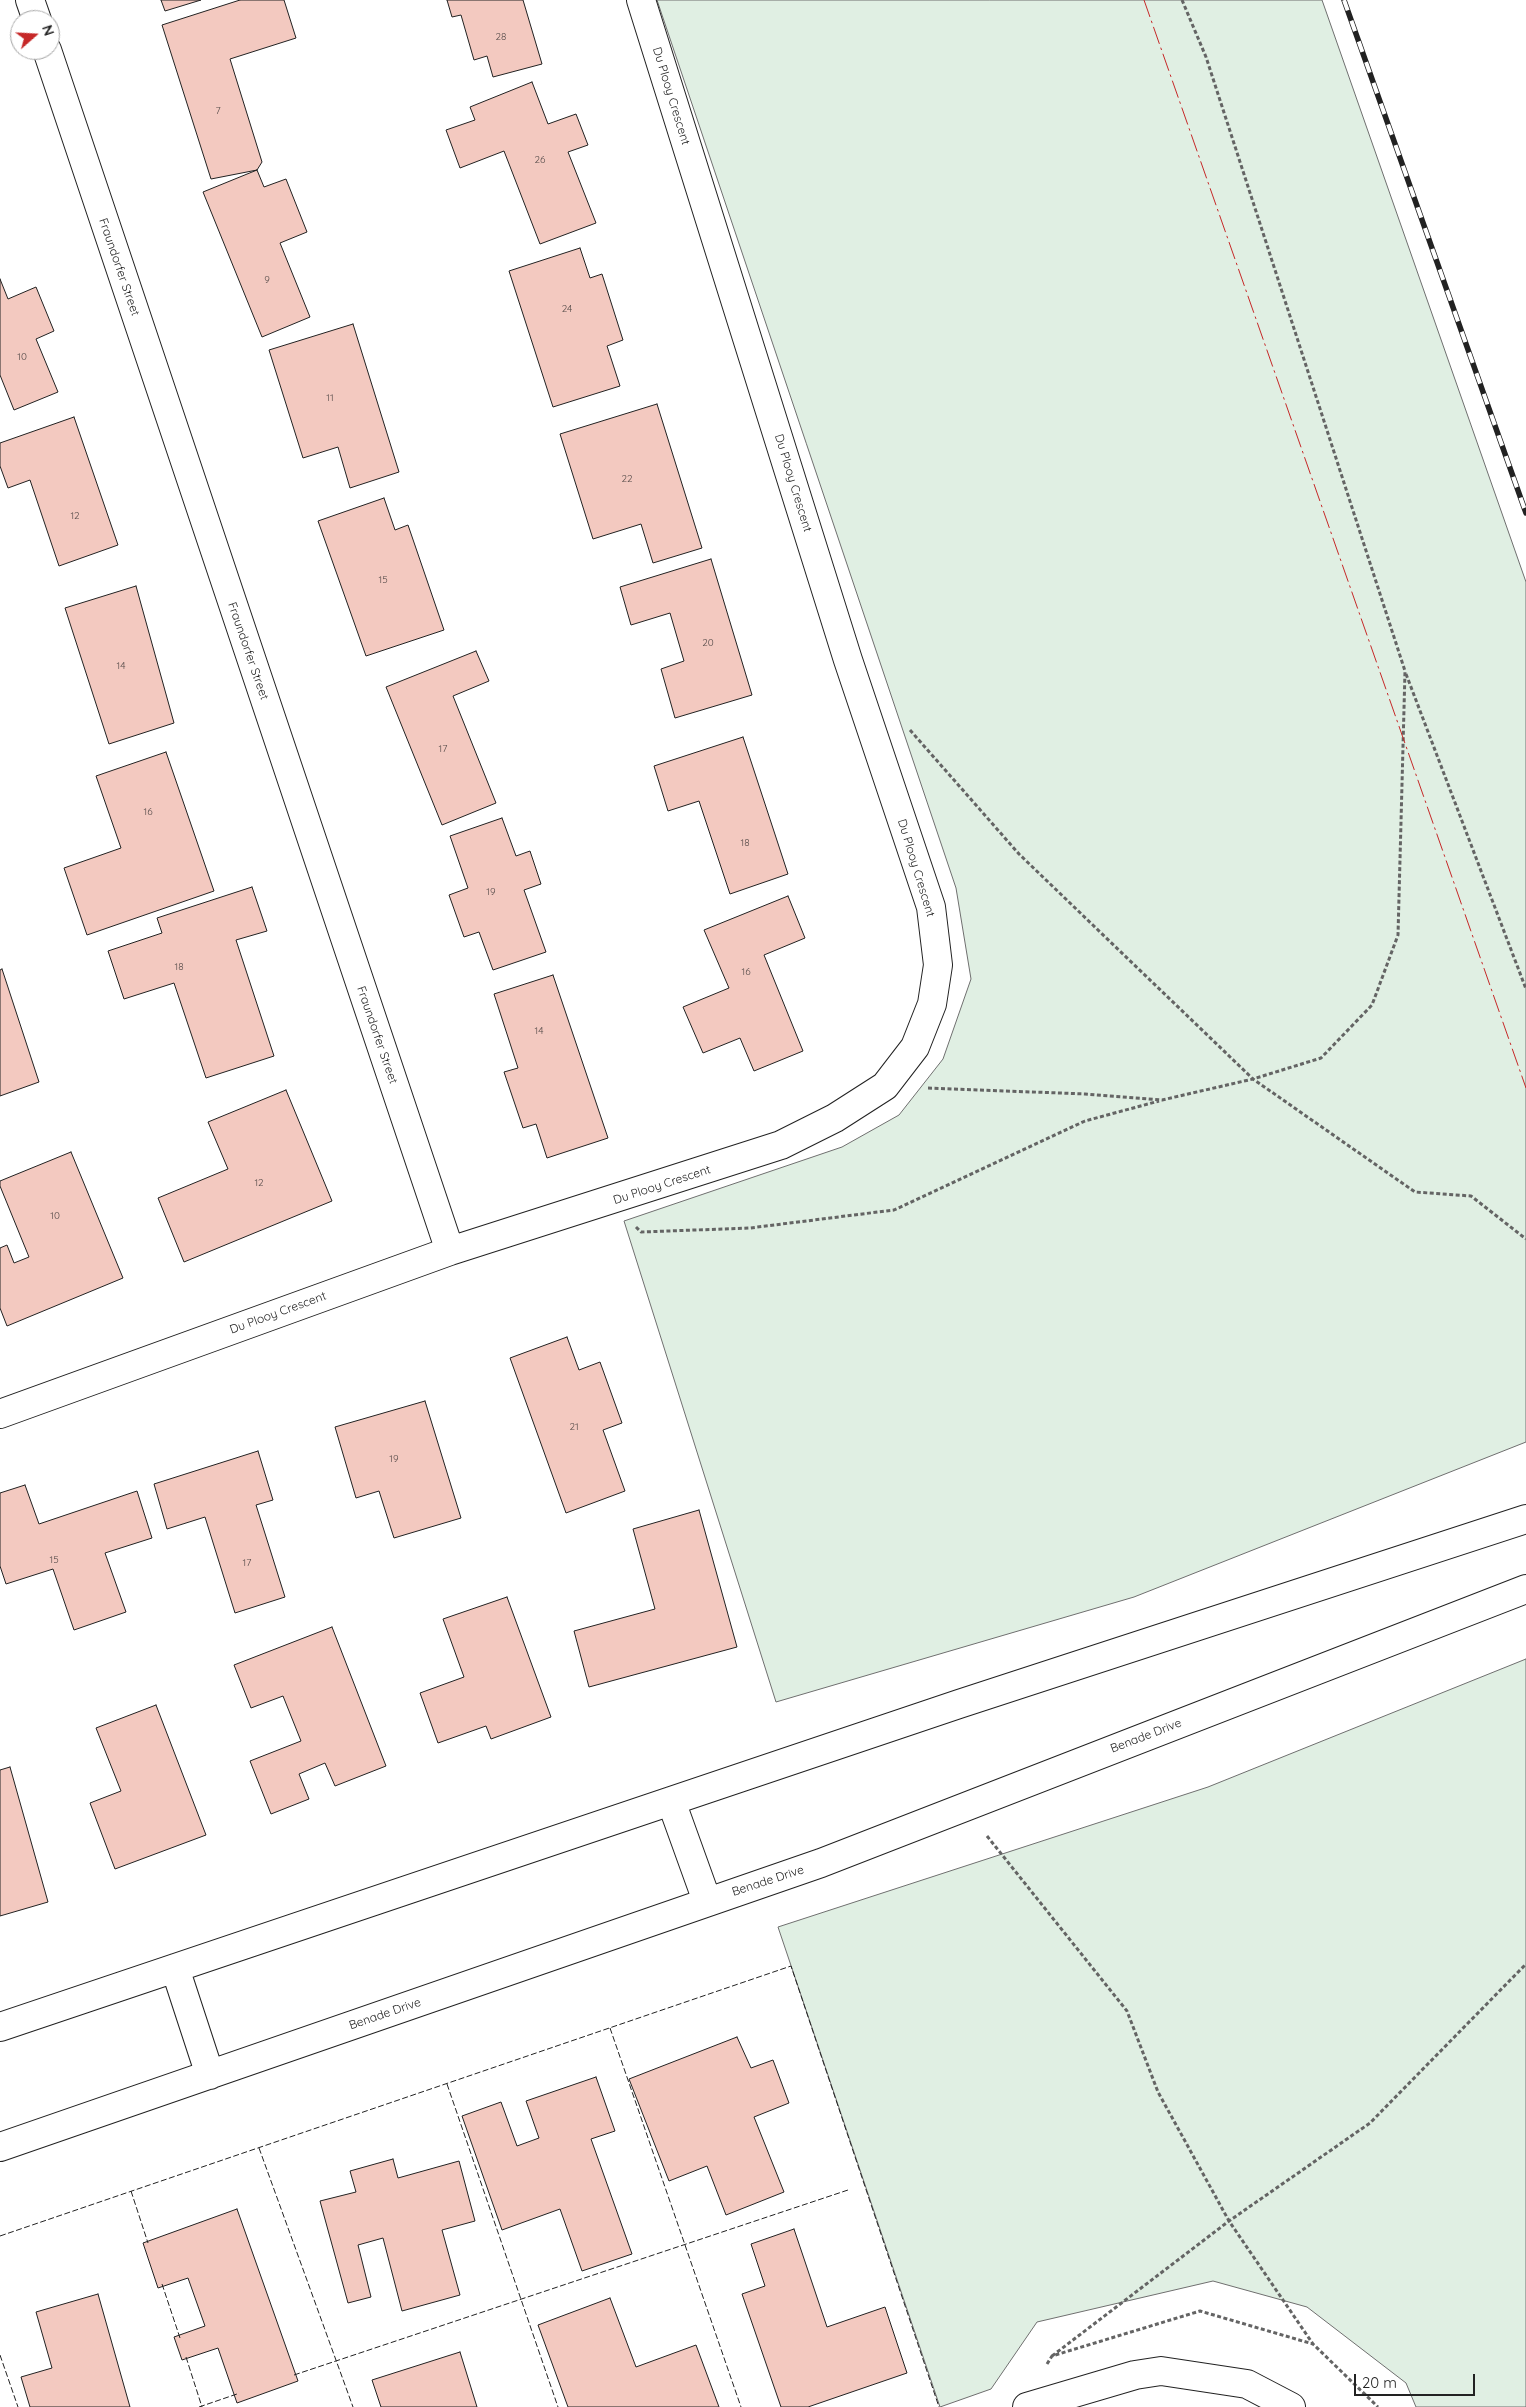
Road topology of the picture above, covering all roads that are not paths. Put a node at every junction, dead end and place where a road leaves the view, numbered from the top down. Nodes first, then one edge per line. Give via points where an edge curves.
1 (641, 0) edge
2 (50, 60) edge
3 (450, 1251) junction
4 (0, 1414) edge
5 (1526, 1519) edge
6 (1526, 1589) edge
7 (670, 1801) junction
8 (706, 1901) junction
9 (175, 1968) junction
10 (0, 2027) edge
11 (210, 2076) junction
12 (0, 2147) edge
13 (1028, 2407) edge
14 (1291, 2407) edge

1 - 3 street, Du Plooy Crescent via 848,660 931,908 938,965 932,1004 915,1047 885,1086 835,1118 781,1145
2 - 3 street, Fraundorfer Street
3 - 4 street, Du Plooy Crescent
5 - 7 street
6 - 8 street, Benade Drive via 820,1863
7 - 8 street
7 - 9 street
8 - 11 street, Benade Drive
9 - 10 street
9 - 11 street
11 - 12 street, Benade Drive
13 - 14 street via 1135,2375 1161,2371 1247,2384

